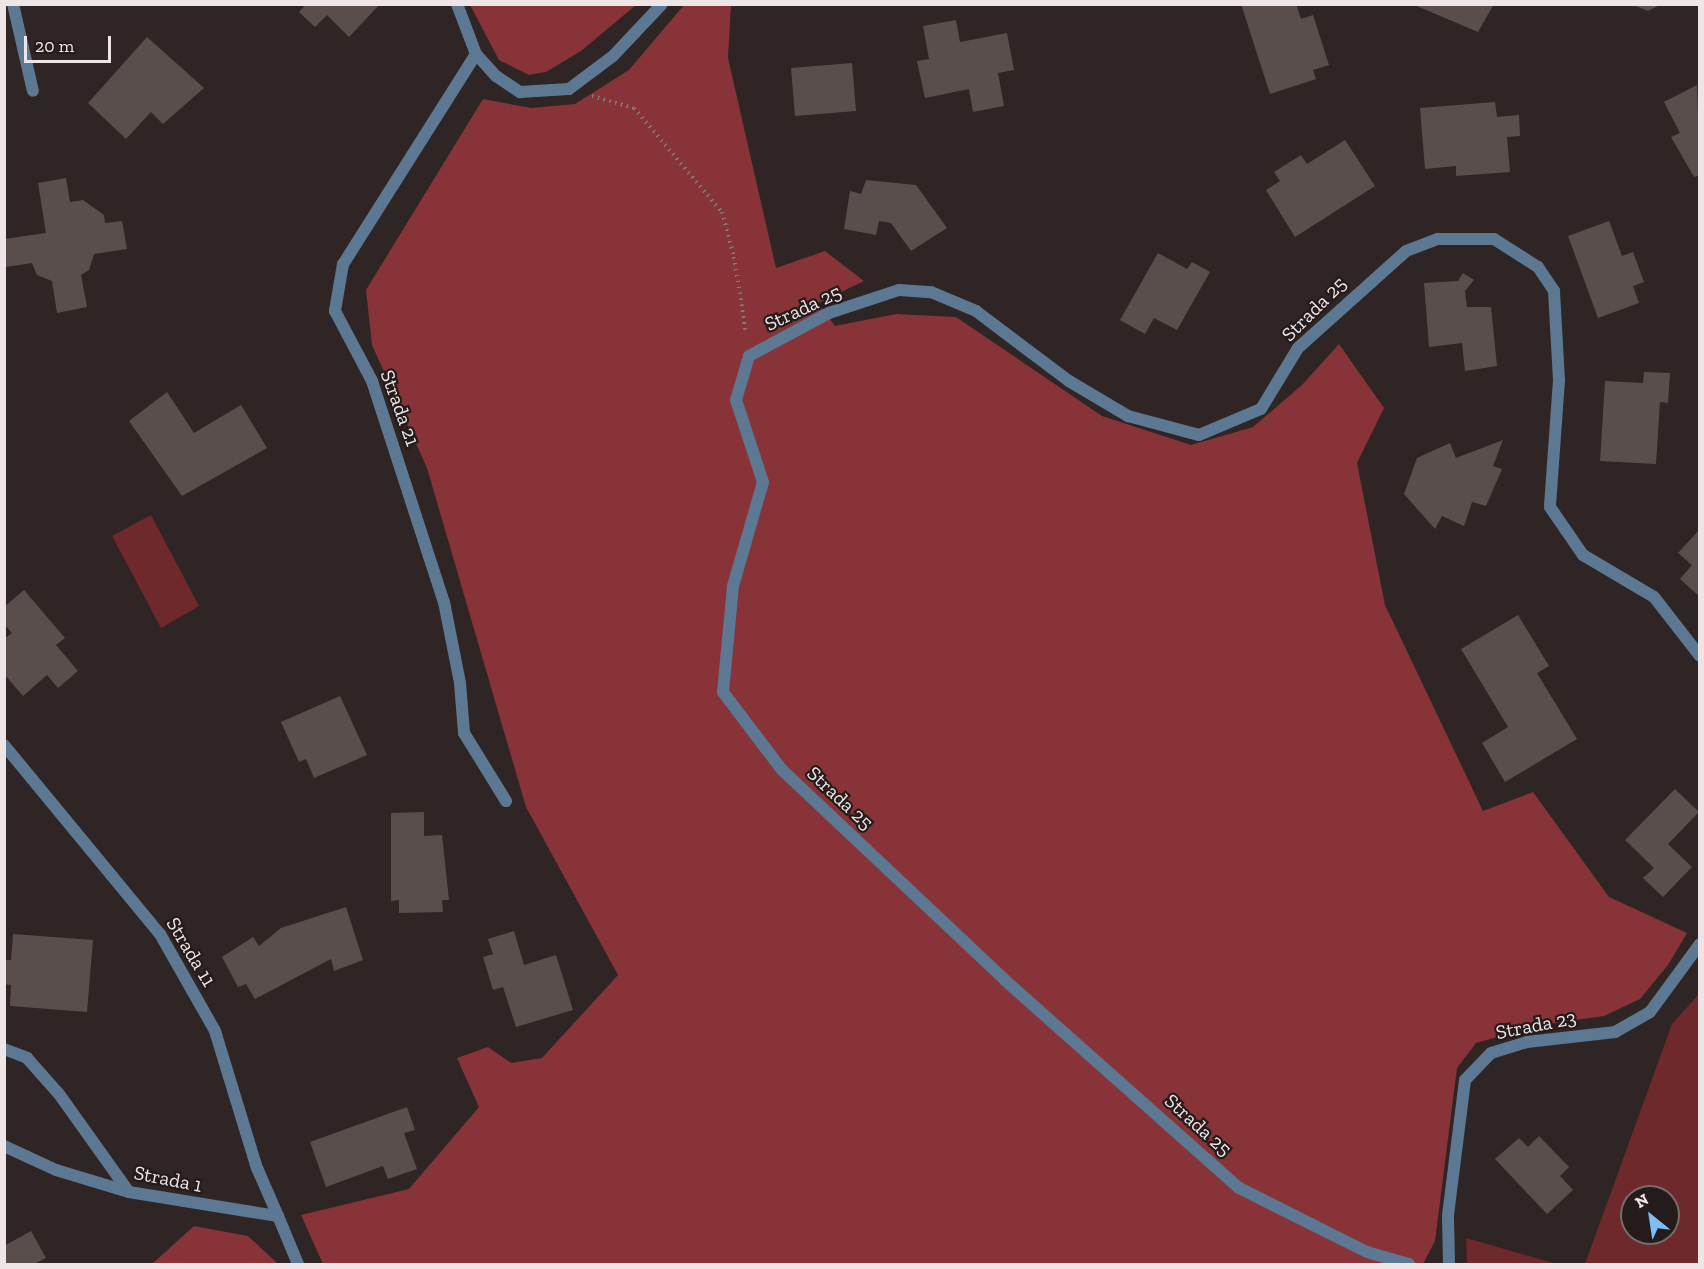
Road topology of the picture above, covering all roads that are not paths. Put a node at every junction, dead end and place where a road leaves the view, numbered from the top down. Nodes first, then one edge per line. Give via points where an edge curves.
1 (12, 4) edge
2 (457, 4) edge
3 (662, 4) edge
4 (476, 54) junction
5 (33, 91) dead end
6 (1700, 656) edge
7 (4, 745) edge
8 (506, 801) dead end
9 (1700, 944) edge
10 (4, 1049) edge
11 (4, 1146) edge
12 (129, 1192) junction
13 (278, 1215) junction
14 (298, 1264) edge
15 (1409, 1264) edge
16 (1449, 1264) edge

1 - 5 street
2 - 4 street
3 - 4 street via 613,56 569,89 520,92 496,76
4 - 8 street, Strada 21 via 343,264 335,311 372,381 441,591 460,683 464,734
6 - 15 street, Strada 25 via 1654,597 1583,555 1550,507 1559,380 1554,291 1538,267 1494,239 1438,239 1406,251 1298,348 1261,409 1199,435 1128,416 1069,381 976,311 931,292 899,290 829,313 749,356 735,400 763,482 733,586 723,692 782,770 1004,979 1239,1188 1367,1252
7 - 13 street, Strada 11 via 160,934 215,1031 257,1168
9 - 16 street, Strada 23 via 1650,1012 1615,1032 1527,1042 1491,1053 1465,1080 1448,1215
10 - 12 street via 27,1058 59,1094
11 - 12 street, Strada 1 via 56,1170
12 - 13 street, Strada 1
13 - 14 street

